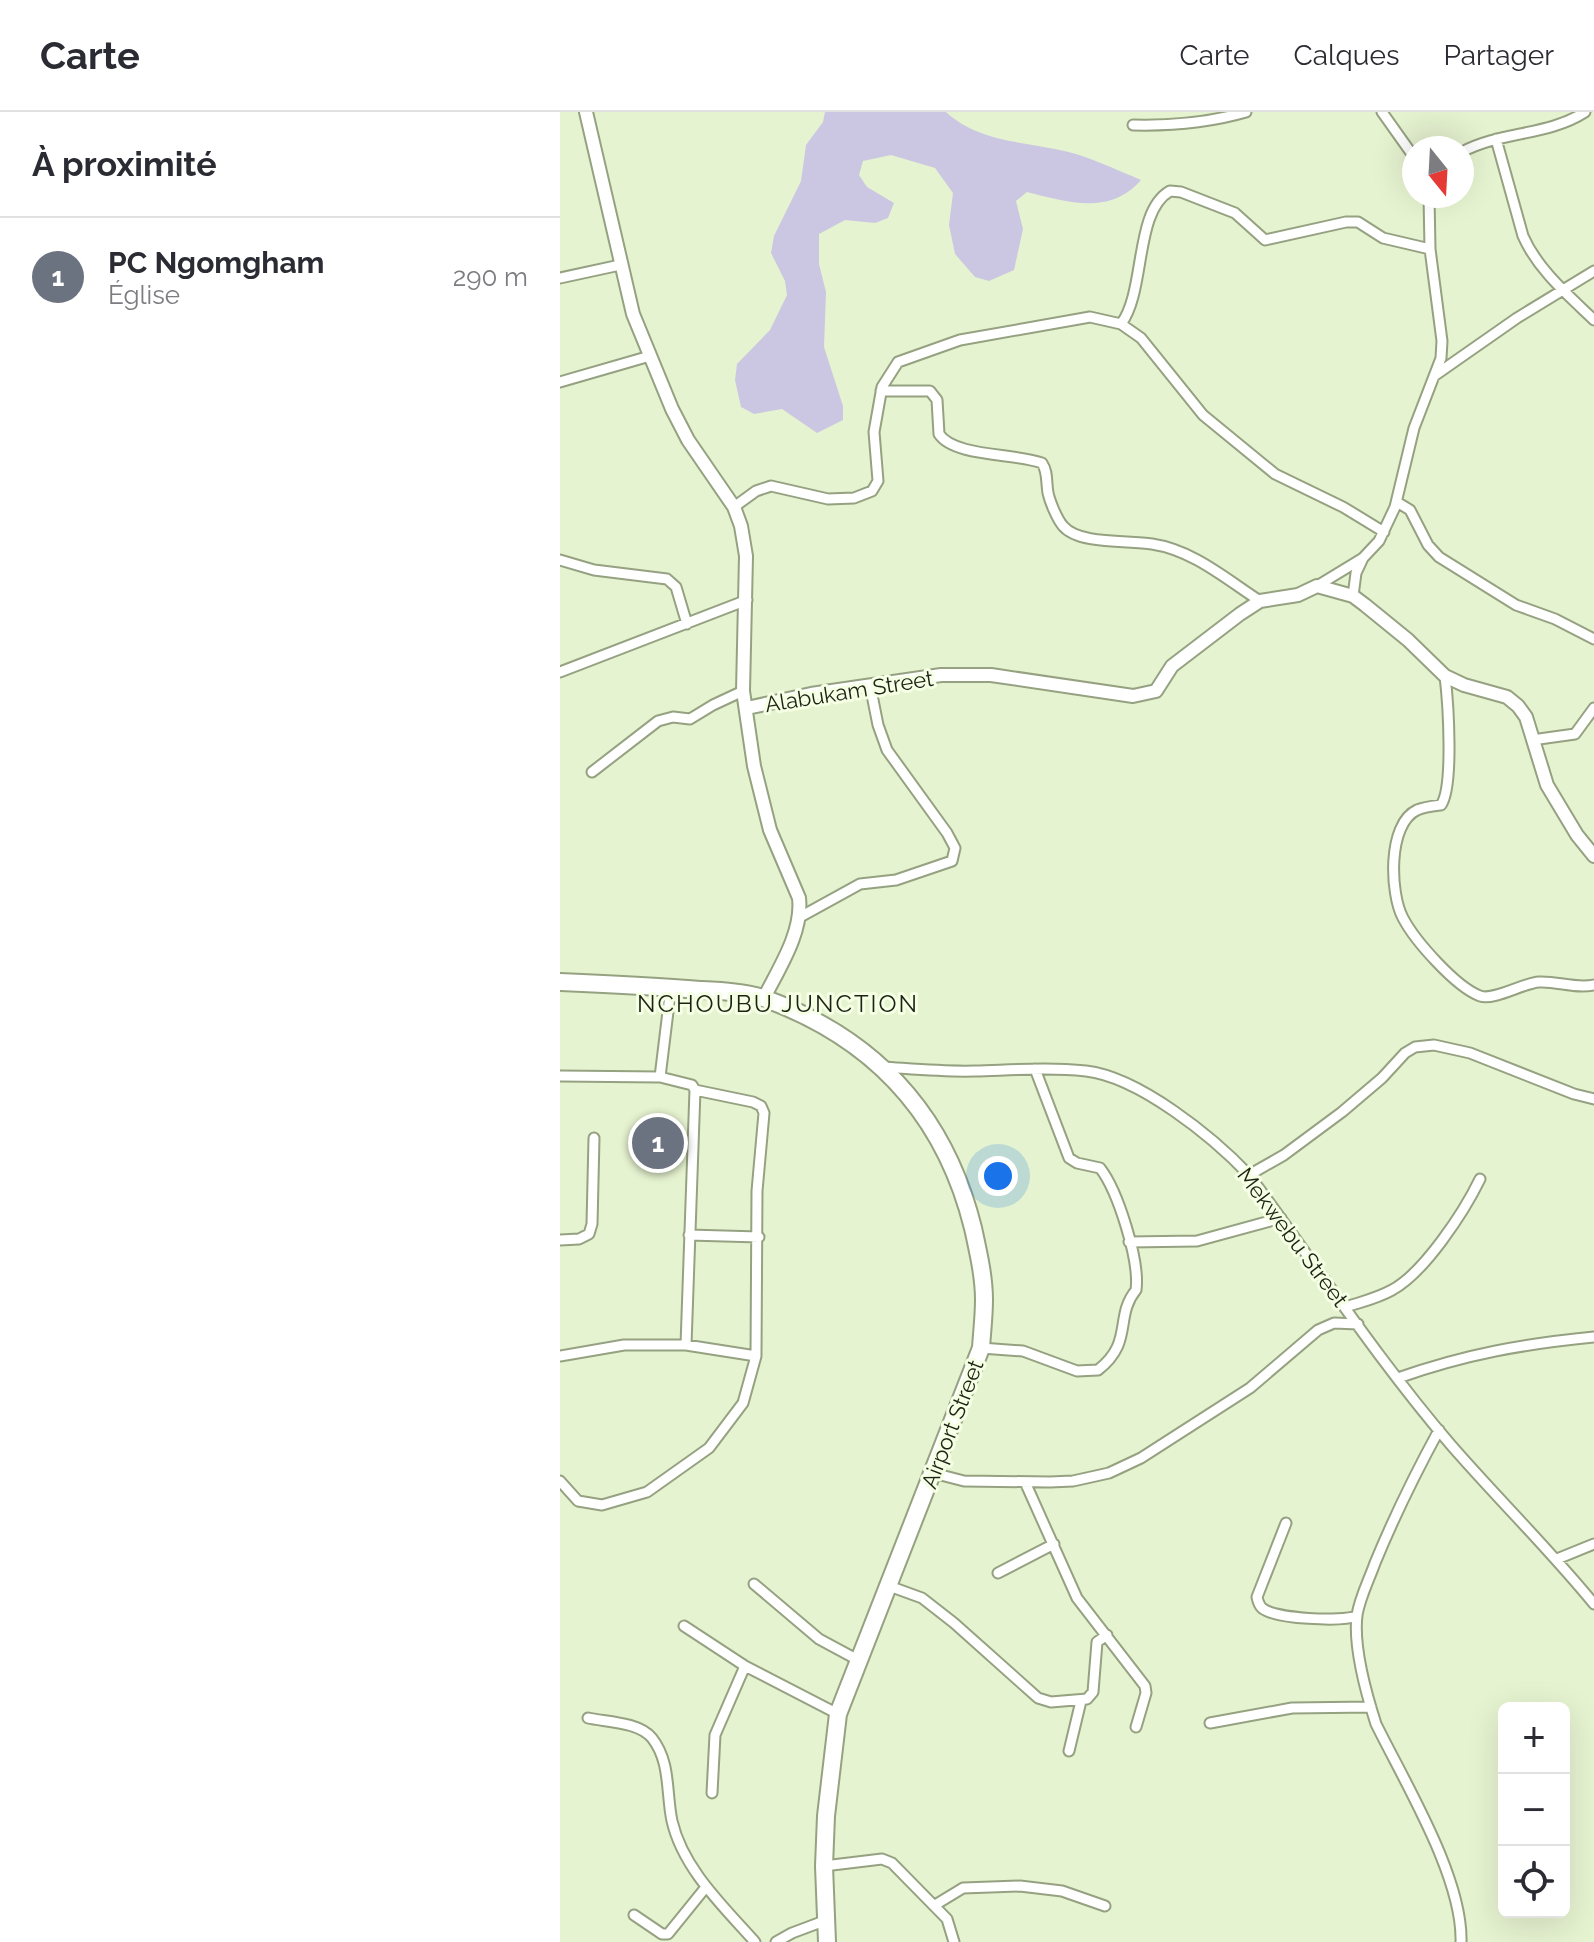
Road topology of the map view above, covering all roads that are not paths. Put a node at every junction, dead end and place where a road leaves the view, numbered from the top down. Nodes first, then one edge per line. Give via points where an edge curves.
1 (586, 112) edge
2 (1246, 112) edge
3 (1585, 112) edge
4 (1381, 113) edge
5 (1133, 125) dead end
6 (1496, 139) junction
7 (1402, 141) edge
8 (1474, 147) edge
9 (1429, 208) edge
10 (1430, 249) junction
11 (620, 265) junction
12 (1594, 271) edge
13 (560, 278) edge
14 (1564, 289) junction
15 (1594, 320) edge
16 (1121, 324) junction
17 (650, 356) junction
18 (1434, 376) junction
19 (560, 382) edge
20 (881, 391) junction
21 (1397, 502) junction
22 (734, 507) junction
23 (1384, 532) junction
24 (1363, 558) junction
25 (560, 560) edge
26 (1317, 586) junction
27 (1353, 596) junction
28 (747, 600) junction
29 (1260, 601) junction
30 (687, 624) junction
31 (1594, 639) edge
32 (560, 672) edge
33 (1445, 676) junction
34 (870, 685) junction
35 (743, 691) junction
36 (747, 708) junction
37 (1594, 708) edge
38 (1532, 740) junction
39 (592, 772) dead end
40 (1594, 856) edge
41 (800, 917) junction
42 (560, 982) edge
43 (1594, 985) edge
44 (671, 987) junction
45 (764, 998) junction
46 (883, 1067) junction
47 (1035, 1069) junction
48 (560, 1076) edge
49 (660, 1077) junction
50 (695, 1090) junction
51 (1594, 1099) edge
52 (594, 1138) dead end
53 (1249, 1175) junction
54 (1480, 1179) dead end
55 (1281, 1218) junction
56 (689, 1235) junction
57 (759, 1237) junction
58 (560, 1240) edge
59 (1129, 1242) junction
60 (1346, 1307) junction
61 (1358, 1324) junction
62 (1594, 1337) edge
63 (686, 1345) junction
64 (981, 1348) junction
65 (560, 1356) edge
66 (756, 1356) junction
67 (1398, 1378) junction
68 (1439, 1430) junction
69 (933, 1473) junction
70 (560, 1481) edge
71 (1025, 1482) junction
72 (1286, 1523) dead end
73 (1054, 1544) junction
74 (1594, 1544) edge
75 (1557, 1559) junction
76 (998, 1573) dead end
77 (754, 1584) dead end
78 (889, 1586) junction
79 (1594, 1604) edge
80 (1357, 1616) junction
81 (684, 1626) dead end
82 (1107, 1635) junction
83 (858, 1660) junction
84 (745, 1666) junction
85 (1081, 1701) junction
86 (1371, 1707) junction
87 (838, 1714) junction
88 (588, 1718) dead end
89 (1210, 1723) dead end
90 (1136, 1727) dead end
91 (1069, 1751) dead end
92 (712, 1793) dead end
93 (824, 1866) junction
94 (706, 1887) junction
95 (935, 1905) junction
96 (1105, 1906) dead end
97 (634, 1915) dead end
98 (824, 1921) junction
99 (755, 1942) edge
100 (776, 1942) edge
101 (827, 1942) edge
102 (954, 1942) edge
103 (1461, 1942) edge

1 - 11 street
2 - 5 street via 1177,126
3 - 6 street via 1551,128
4 - 7 street
6 - 8 street
6 - 14 street via 1529,251
9 - 10 street
10 - 16 street via 1383,238 1358,222 1265,240 1235,213 1170,191 1156,205 1147,229 1132,307
10 - 18 street via 1442,341
11 - 13 street
11 - 17 street
12 - 14 street
14 - 15 street
14 - 18 street
16 - 20 street via 1090,317 960,340 898,362
16 - 23 street via 1141,338 1203,415 1275,474
17 - 19 street
17 - 22 street via 688,440
18 - 21 street via 1414,428
20 - 22 street via 874,432 878,481 872,491 828,499 771,486
20 - 29 street via 930,391 937,400 939,434 954,448 1042,463 1048,495 1062,526 1072,534 1185,552
21 - 23 street
21 - 31 street via 1410,510 1439,557 1516,605
22 - 28 street via 746,556
23 - 24 street
24 - 26 street
24 - 27 street
25 - 30 street via 667,579 676,587
26 - 27 street
26 - 29 street, Alabukam Street
27 - 33 street
28 - 30 street
28 - 35 street
29 - 34 street, Alabukam Street via 1172,666 1156,691 1120,694 991,675 941,675
30 - 32 street
33 - 38 street via 1507,697 1523,711
33 - 43 street via 1445,799 1441,805 1417,810 1404,823 1392,877 1401,916 1434,960 1484,997 1540,982
34 - 36 street, Alabukam Street
34 - 41 street via 887,750 947,833 954,856 924,872 860,884
35 - 36 street
35 - 39 street via 690,719 658,721
36 - 41 street via 770,830 799,898
37 - 38 street via 1575,734
38 - 40 street via 1547,785
41 - 45 street
42 - 44 highway, Airport Street
44 - 45 highway, Airport Street
44 - 49 street
45 - 46 highway, Airport Street via 834,1031
46 - 47 street, Mekwebu Street
46 - 64 highway, Airport Street via 921,1110 966,1199 984,1299
47 - 53 street, Mekwebu Street via 1087,1071 1130,1086 1197,1127
47 - 59 street via 1069,1158 1104,1172
48 - 49 street
49 - 50 street
50 - 56 street
50 - 57 street via 761,1106
51 - 53 street via 1470,1053 1434,1045 1415,1047 1342,1112
52 - 58 street via 589,1234
53 - 55 street, Mekwebu Street
54 - 60 street via 1466,1207 1406,1281
55 - 59 street via 1197,1241
55 - 60 street, Mekwebu Street
56 - 57 street
56 - 63 street
57 - 66 street
59 - 64 street via 1136,1290 1126,1304 1117,1348 1098,1370 1077,1371 1023,1351
60 - 61 street, Mekwebu Street
61 - 67 street, Mekwebu Street
61 - 71 street via 1334,1323 1318,1330 1250,1388 1141,1458 1073,1481
62 - 67 street via 1526,1343
63 - 65 street via 624,1345
63 - 66 street
64 - 69 highway, Airport Street
66 - 70 street via 743,1403 709,1448 647,1492 602,1505 578,1501
67 - 68 street, Mekwebu Street
68 - 75 street, Mekwebu Street
68 - 80 street via 1399,1503
69 - 71 street via 964,1481
69 - 78 highway, Airport Street
71 - 73 street
72 - 80 street via 1257,1597 1260,1606 1307,1618 1344,1621
73 - 76 street
73 - 82 street via 1077,1598
74 - 75 street
75 - 79 street, Mekwebu Street
77 - 83 street via 819,1639
78 - 83 highway, Airport Street
78 - 85 street via 922,1598 1038,1698
80 - 86 street via 1360,1662
81 - 84 street
82 - 85 street via 1097,1642 1093,1692
82 - 90 street via 1145,1686
83 - 87 highway, Airport Street
84 - 87 street
84 - 92 street via 715,1735
85 - 91 street
86 - 89 street via 1292,1708
86 - 103 street via 1457,1900
87 - 93 highway, Airport Street
88 - 94 street via 638,1729 654,1740 667,1773 672,1821
93 - 95 street via 888,1860
93 - 98 highway, Airport Street
94 - 97 street via 668,1934
94 - 99 street
95 - 96 street via 963,1888 1020,1886 1062,1891
95 - 102 street via 947,1919
98 - 100 street
98 - 101 highway, Airport Street

